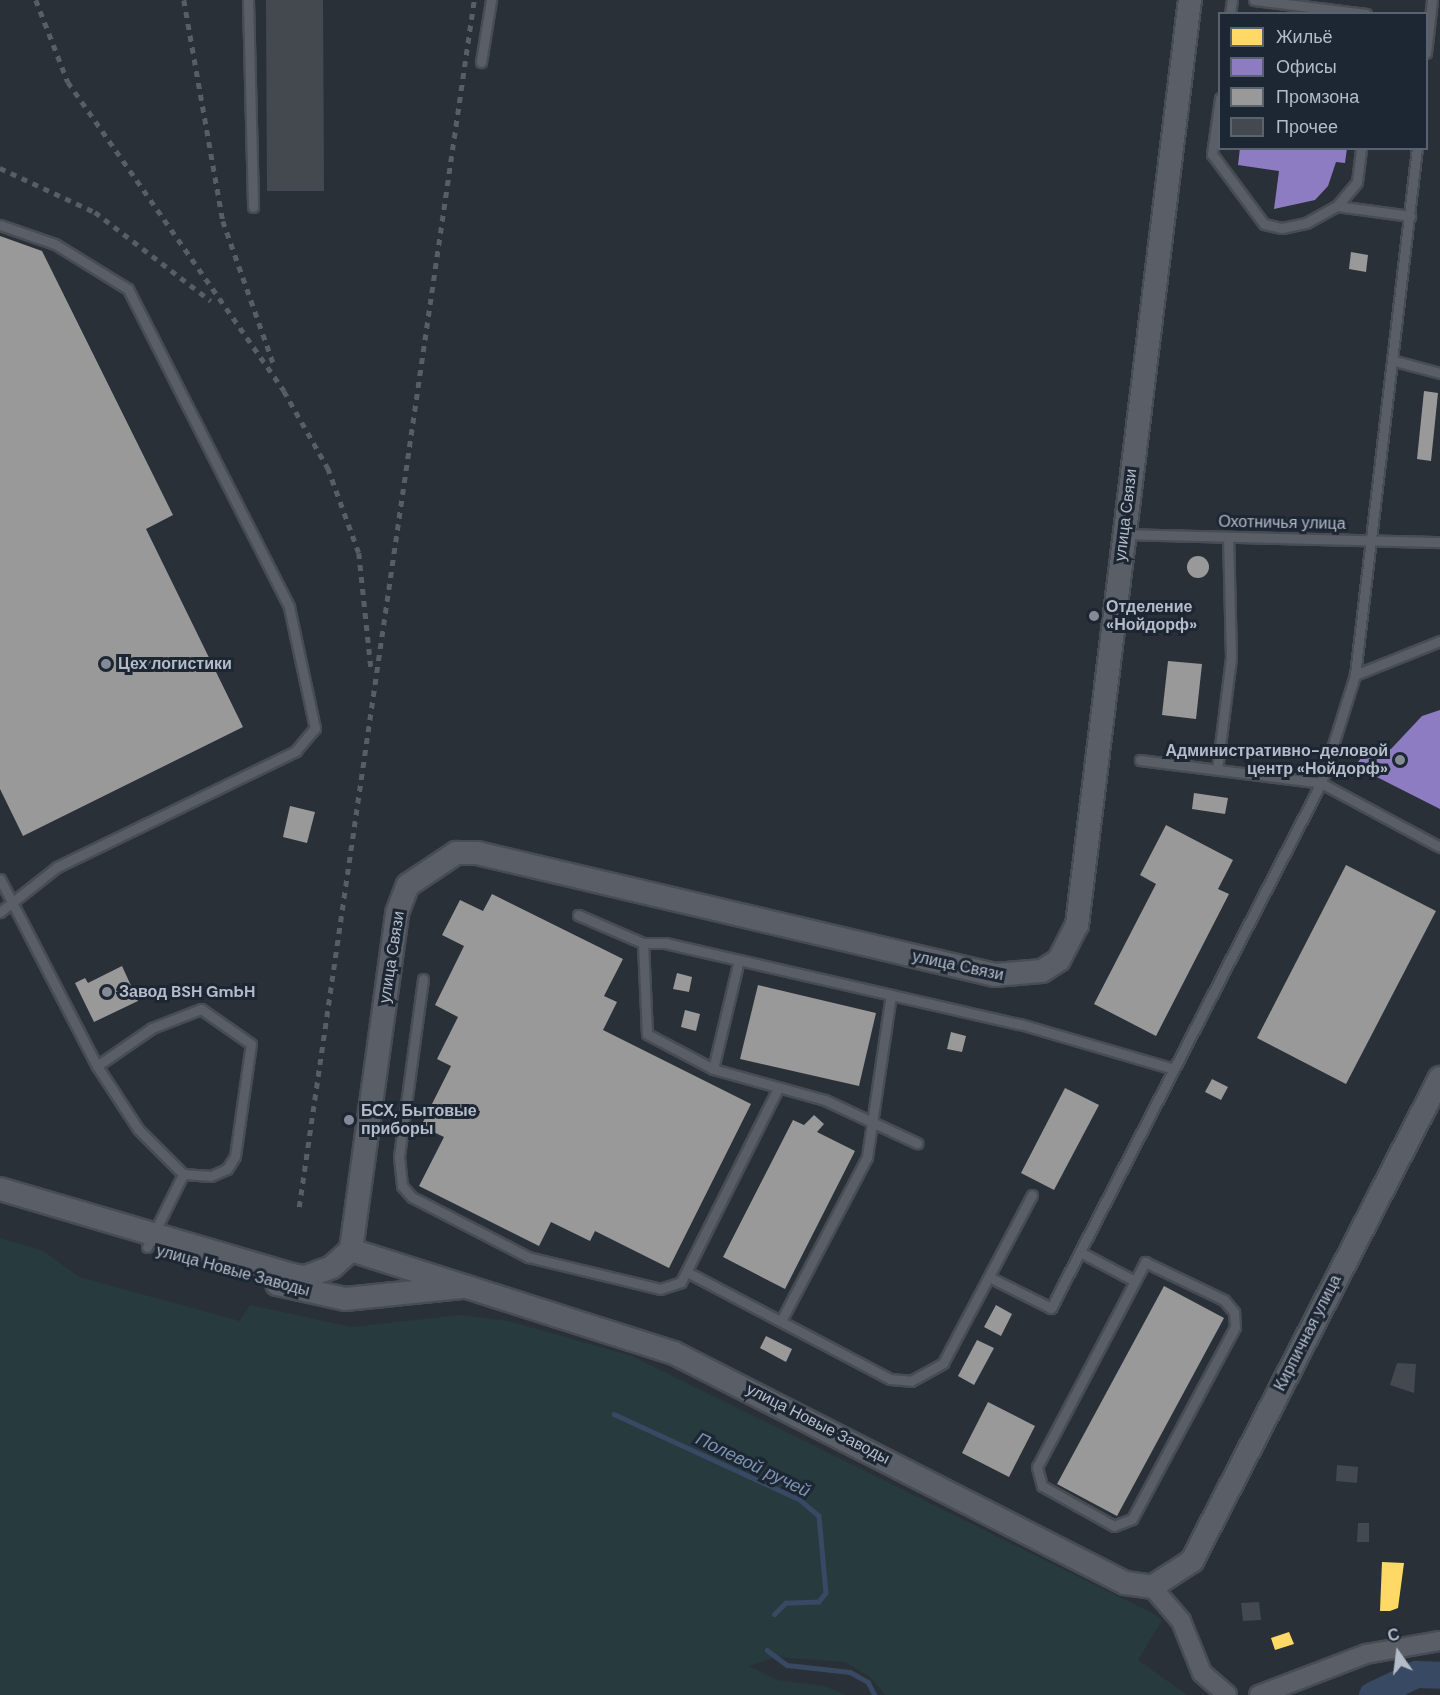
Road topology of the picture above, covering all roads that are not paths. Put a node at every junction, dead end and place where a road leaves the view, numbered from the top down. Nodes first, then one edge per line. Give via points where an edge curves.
1 (248, 0) edge
2 (491, 0) edge
3 (1190, 0) edge
4 (1254, 0) edge
5 (1432, 0) edge
6 (1350, 12) edge
7 (1428, 21) edge
8 (481, 62) dead end
9 (1218, 113) edge
10 (1361, 150) edge
11 (1417, 150) edge
12 (1337, 206) junction
13 (253, 207) dead end
14 (1410, 216) junction
15 (0, 225) edge
16 (1395, 361) junction
17 (1440, 373) edge
18 (1123, 534) junction
19 (1228, 537) junction
20 (1374, 540) junction
21 (1440, 542) edge
22 (1440, 641) edge
23 (1355, 675) junction
24 (1140, 760) dead end
25 (1217, 770) junction
26 (1321, 783) junction
27 (1440, 847) edge
28 (0, 879) edge
29 (13, 905) junction
30 (0, 912) edge
31 (578, 915) dead end
32 (643, 943) junction
33 (739, 960) junction
34 (423, 979) dead end
35 (891, 995) junction
36 (97, 1066) junction
37 (713, 1069) junction
38 (1174, 1069) junction
39 (1440, 1078) edge
40 (778, 1088) junction
41 (871, 1122) junction
42 (917, 1143) dead end
43 (183, 1174) junction
44 (0, 1189) edge
45 (1032, 1195) dead end
46 (0, 1204) edge
47 (149, 1240) junction
48 (351, 1250) junction
49 (1080, 1252) junction
50 (687, 1272) junction
51 (988, 1277) junction
52 (1135, 1281) junction
53 (471, 1286) junction
54 (781, 1321) junction
55 (1159, 1584) junction
56 (1440, 1641) edge
57 (1227, 1695) edge
58 (1258, 1695) edge

1 - 13 lane
2 - 8 lane
3 - 18 street, улица Связи
4 - 6 lane
5 - 7 lane
9 - 12 lane via 1212,154 1264,224 1282,228 1306,223
10 - 12 lane via 1357,182
11 - 14 lane
12 - 14 lane
14 - 16 lane
15 - 29 lane via 56,244 128,289 289,607 315,728 296,751 57,867
16 - 17 lane
16 - 20 lane
18 - 19 lane, Охотничья улица
18 - 48 street, улица Связи via 1077,925 1059,960 1033,973 995,975 477,853 456,853 408,885 397,913
19 - 20 lane, Охотничья улица
19 - 25 lane via 1231,657
20 - 21 lane, Охотничья улица
20 - 23 lane
22 - 23 lane
23 - 26 lane
24 - 25 lane
25 - 26 lane
26 - 27 lane
26 - 38 lane
28 - 29 lane
29 - 30 lane
29 - 36 lane
31 - 32 lane
32 - 33 lane
32 - 37 lane via 647,1034
33 - 35 lane
33 - 37 lane
34 - 50 lane via 398,1172 412,1197 528,1257 575,1271 660,1289 681,1282
35 - 38 lane via 1020,1024
35 - 41 lane
36 - 43 lane via 138,1128
36 - 43 lane via 152,1028 201,1009 251,1044 235,1156 226,1169 211,1176
37 - 40 lane
38 - 49 lane
39 - 55 street, Кирпичная улица via 1192,1561
40 - 41 lane via 825,1100
40 - 50 lane
41 - 42 lane
41 - 54 lane via 867,1158
43 - 47 lane
44 - 47 street, улица Новые Заводы
45 - 51 lane
46 - 47 street, улица Новые Заводы
47 - 48 street, улица Новые Заводы via 305,1277 332,1267
47 - 53 street, улица Новые Заводы via 345,1299
48 - 53 street, улица Новые Заводы
49 - 51 lane via 1051,1308
49 - 52 lane
50 - 54 lane
51 - 54 lane via 943,1363 911,1381 890,1379
52 - 52 lane via 1145,1262 1224,1300 1234,1312 1235,1327 1132,1519 1114,1526 1042,1486 1037,1467
53 - 55 street, улица Новые Заводы via 640,1340 710,1369 1125,1583
55 - 57 street via 1181,1621 1202,1673
56 - 58 street via 1366,1654

